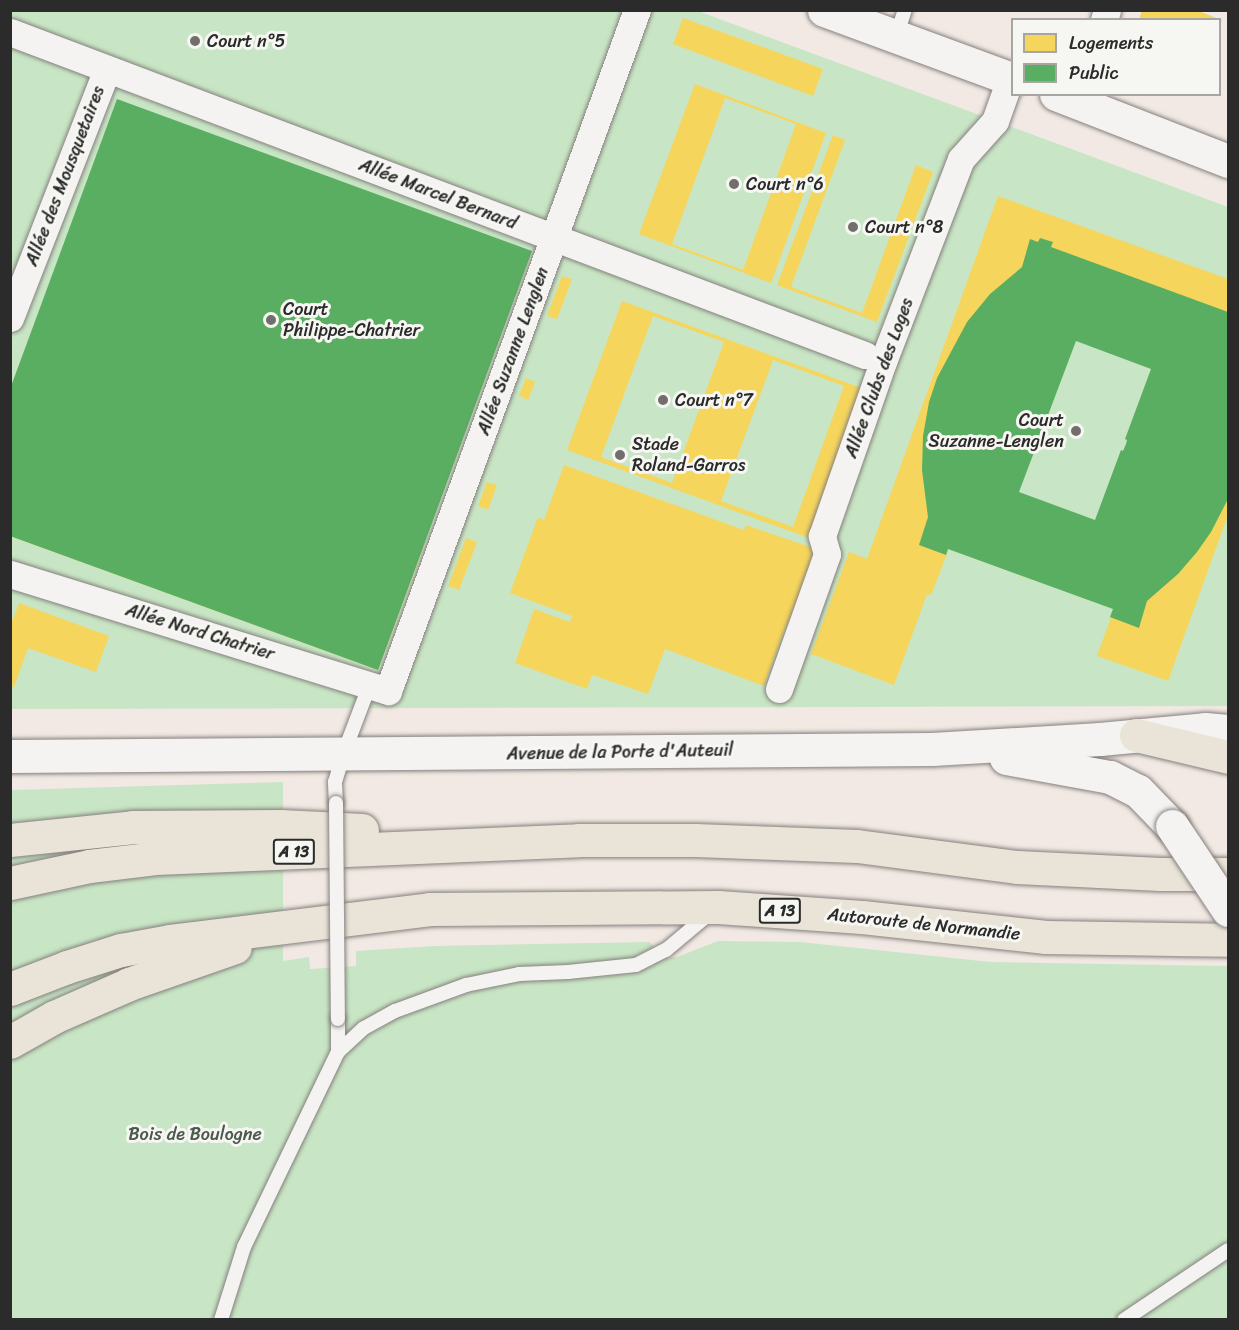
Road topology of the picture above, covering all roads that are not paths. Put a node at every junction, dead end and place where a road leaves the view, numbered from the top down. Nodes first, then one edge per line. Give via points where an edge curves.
1 (638, 10) edge
2 (824, 10) edge
3 (900, 24) edge
4 (10, 32) edge
5 (106, 69) junction
6 (1011, 79) edge
7 (1011, 81) edge
8 (1068, 97) edge
9 (1228, 161) edge
10 (554, 237) junction
11 (10, 318) edge
12 (865, 355) dead end
13 (10, 574) edge
14 (379, 688) junction
15 (779, 688) dead end
16 (1228, 731) edge
17 (1136, 735) junction
18 (932, 749) junction
19 (343, 755) junction
20 (10, 756) edge
21 (1228, 757) edge
22 (10, 840) edge
23 (579, 840) junction
24 (1228, 874) edge
25 (10, 883) edge
26 (718, 907) junction
27 (1228, 910) edge
28 (332, 919) junction
29 (1228, 940) edge
30 (10, 989) edge
31 (10, 1042) edge
32 (338, 1052) junction
33 (1228, 1250) edge
34 (221, 1320) edge
35 (1124, 1320) edge

1 - 10 street, Allée Suzanne Lenglen
2 - 3 main road
3 - 6 main road
4 - 5 street, Allée Marcel Bernard
5 - 10 street, Allée Marcel Bernard
5 - 11 street, Allée des Mousquetaires
7 - 15 street, Allée Clubs des Loges via 995,121 961,159 883,362 822,536 827,554
8 - 9 main road
10 - 12 street, Allée Marcel Bernard
10 - 14 street, Allée Suzanne Lenglen
13 - 14 street, Allée Nord Chatrier
14 - 19 lane
16 - 17 main road, Avenue de la Porte d'Auteuil
17 - 18 main road, Avenue de la Porte d'Auteuil
17 - 21 highway
18 - 19 main road, Avenue de la Porte d'Auteuil
18 - 27 main road, bridge via 1035,762 1110,777 1138,790 1172,826
19 - 20 main road, Avenue de la Porte d'Auteuil
19 - 32 lane, bridge via 336,782
22 - 23 highway via 133,827 280,826
23 - 24 highway, A 13 via 857,846 1017,867
23 - 25 highway, A 13 via 156,858 89,866
26 - 28 highway, Autoroute de Normandie / A 13 via 430,909
26 - 29 highway, Autoroute de Normandie / A 13 via 862,917 1046,937
26 - 32 lane via 666,950 636,965 519,974 466,985 394,1011 364,1028
28 - 30 highway, A 13 via 121,950
28 - 31 highway via 129,984 54,1017
32 - 34 lane via 244,1247
33 - 35 lane

